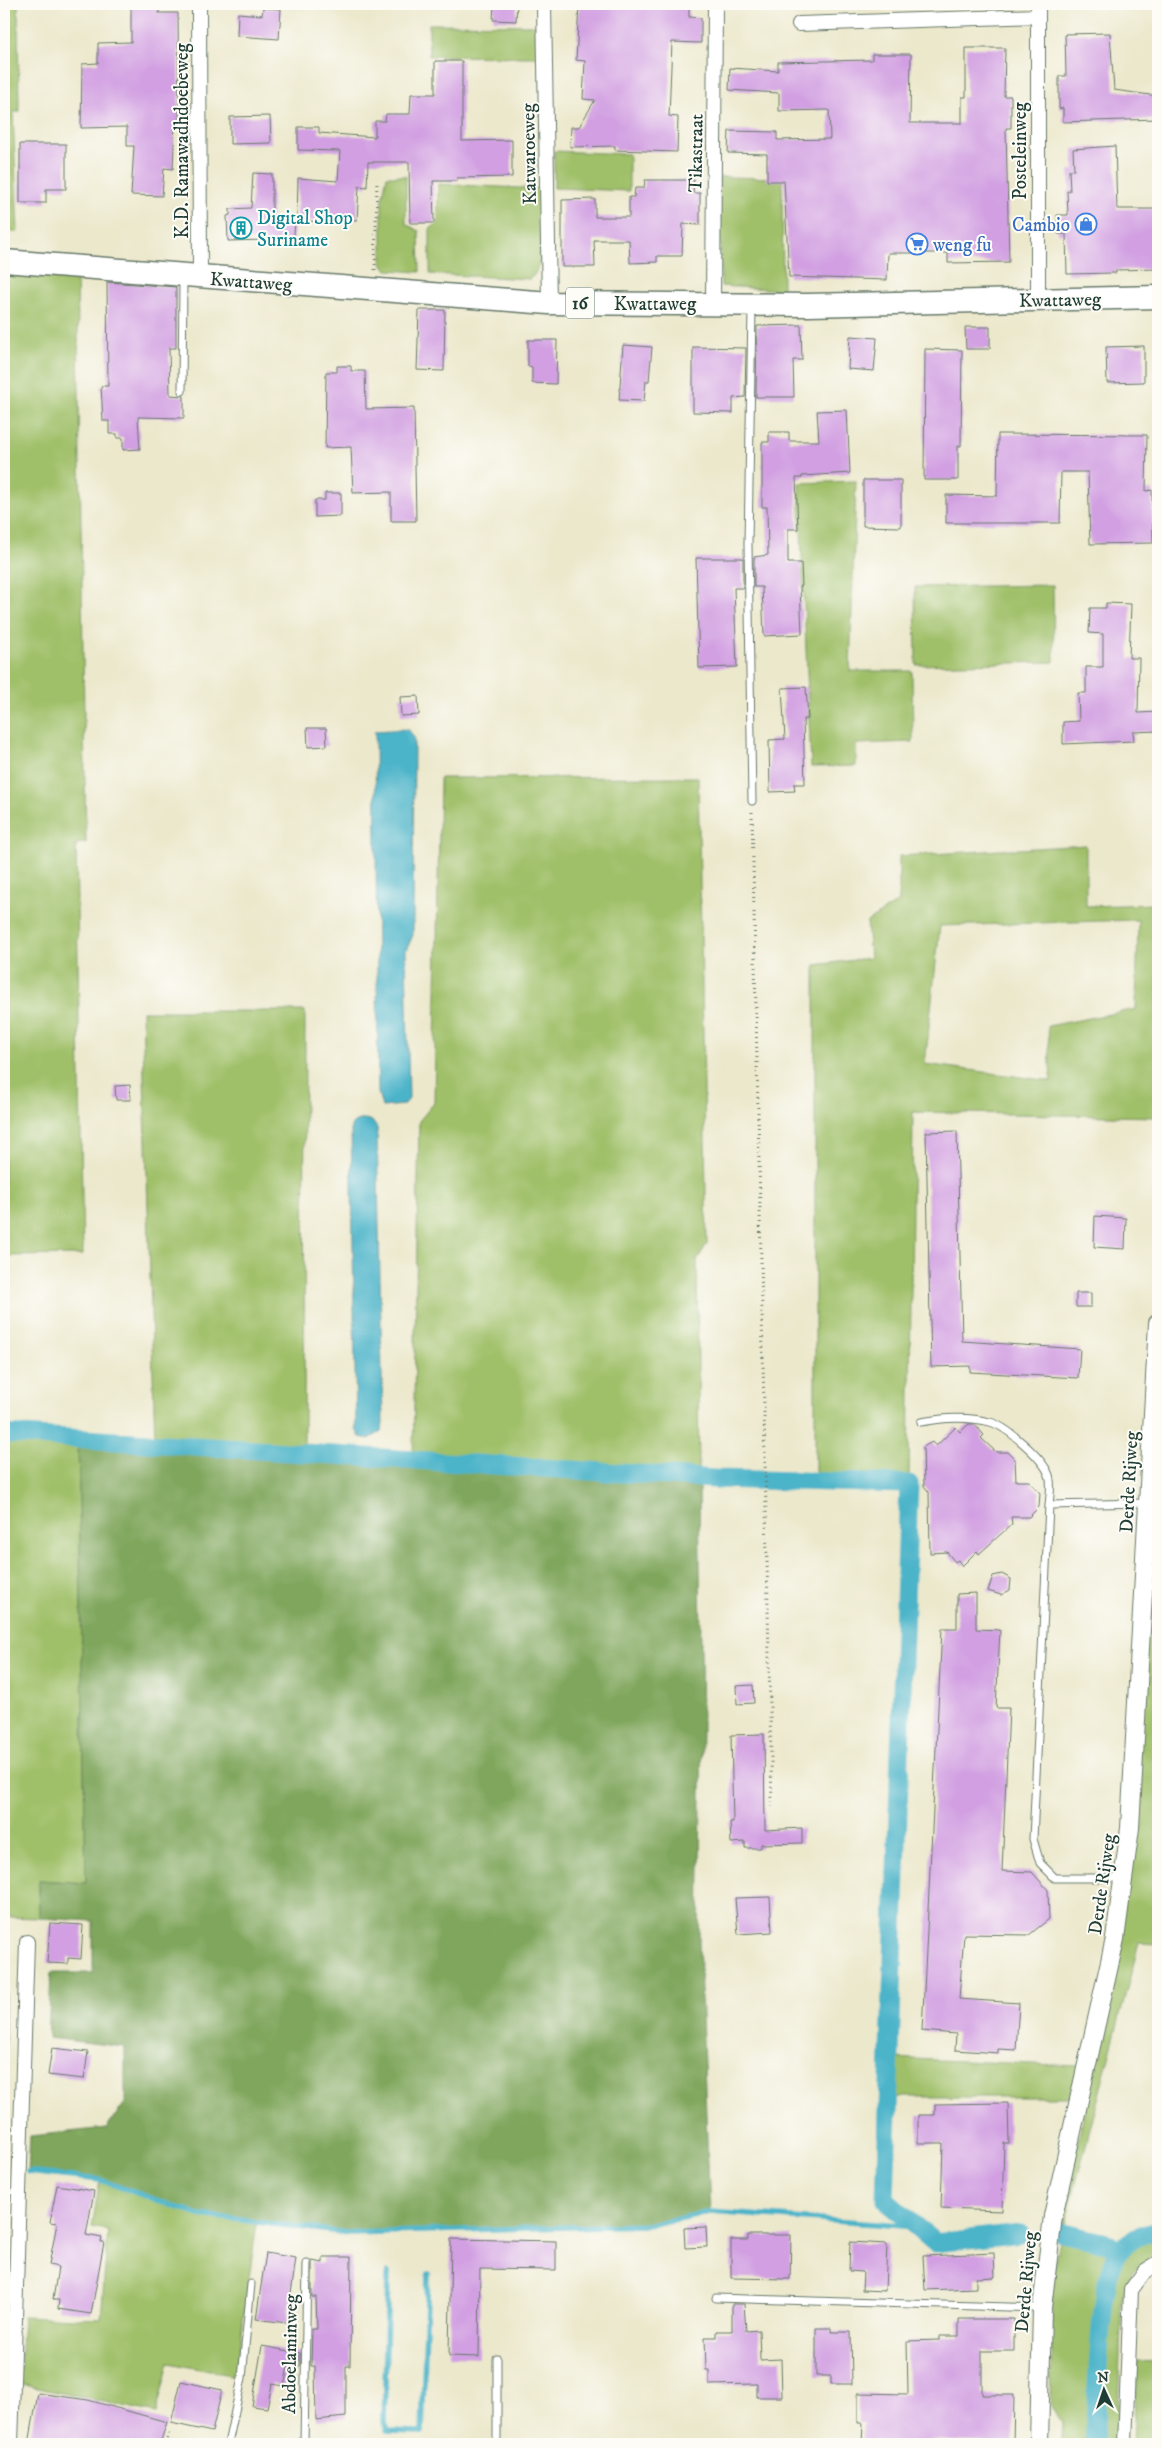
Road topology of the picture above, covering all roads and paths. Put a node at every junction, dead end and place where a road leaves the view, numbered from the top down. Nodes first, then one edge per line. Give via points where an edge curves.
1 (199, 4) edge
2 (544, 4) edge
3 (716, 4) edge
4 (1038, 10) edge
5 (799, 24) dead end
6 (378, 180) dead end
7 (4, 261) edge
8 (192, 277) junction
9 (374, 291) junction
10 (1158, 297) edge
11 (1038, 298) junction
12 (713, 302) junction
13 (549, 303) junction
14 (752, 303) junction
15 (182, 391) dead end
16 (752, 801) joint
17 (1158, 1322) edge
18 (921, 1422) dead end
19 (1148, 1503) junction
20 (1048, 1505) junction
21 (772, 1807) dead end
22 (1123, 1878) junction
23 (27, 1942) dead end
24 (1158, 2263) edge
25 (307, 2264) dead end
26 (251, 2284) dead end
27 (716, 2298) dead end
28 (1042, 2308) junction
29 (497, 2359) dead end
30 (170, 2431) dead end
31 (11, 2444) edge
32 (166, 2444) edge
33 (228, 2444) edge
34 (304, 2444) edge
35 (497, 2444) edge
36 (1039, 2444) edge
37 (1125, 2444) edge

1 - 8 street, K.D. Ramawadhdoebeweg
2 - 13 street, Katwaroeweg
3 - 12 street, Tikastraat
4 - 5 street
4 - 11 street, Posteleinweg
6 - 9 path
7 - 8 main road, Kwattaweg / 16
8 - 9 main road, Kwattaweg / 16
8 - 15 lane
9 - 13 main road, Kwattaweg / 16
10 - 11 main road, Kwattaweg / 16
11 - 14 main road, Kwattaweg / 16 via 861,304
12 - 13 main road, Kwattaweg / 16
12 - 14 main road, Kwattaweg / 16
14 - 16 lane via 748,544
16 - 21 path
17 - 19 street, Derde Rijweg
18 - 20 lane via 959,1418 992,1422 1039,1457 1049,1474
19 - 20 lane
19 - 22 street, Derde Rijweg via 1130,1828
20 - 22 lane via 1033,1839 1040,1863 1056,1878
22 - 28 street, Derde Rijweg via 1115,1939 1053,2216
23 - 31 street
24 - 37 street via 1145,2271 1131,2290
25 - 34 lane, Abdoelaminweg
26 - 33 lane via 242,2378
27 - 28 lane
28 - 36 street, Derde Rijweg
29 - 35 lane
30 - 32 path

